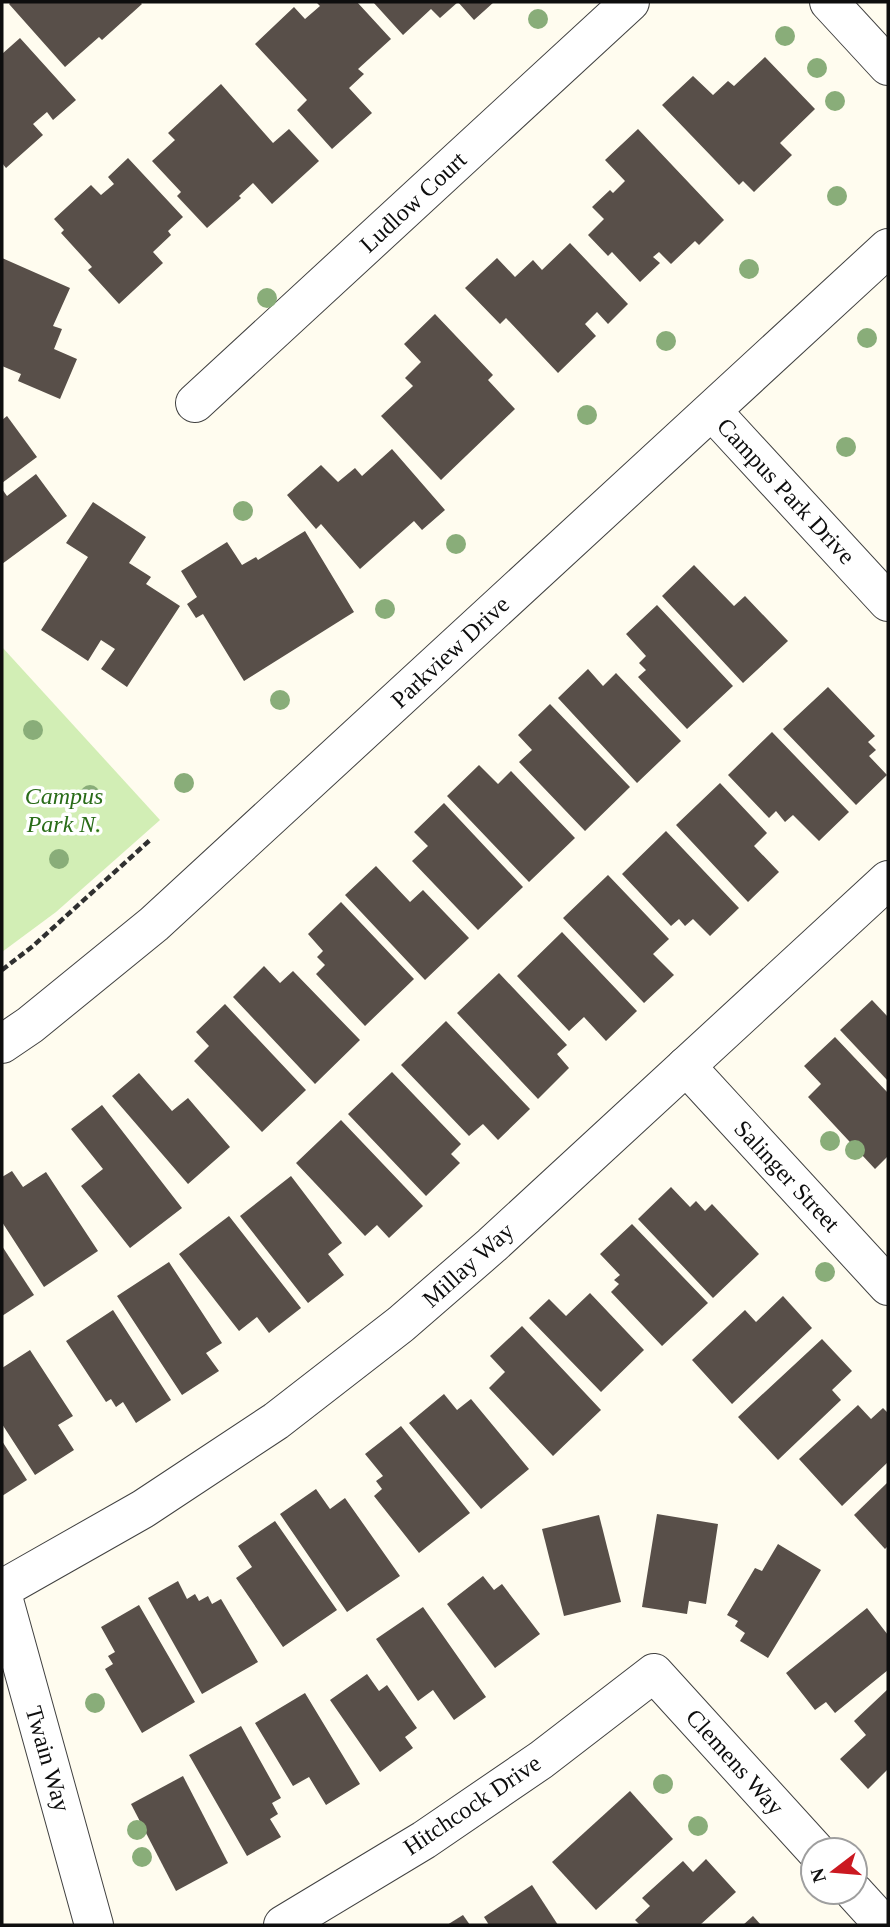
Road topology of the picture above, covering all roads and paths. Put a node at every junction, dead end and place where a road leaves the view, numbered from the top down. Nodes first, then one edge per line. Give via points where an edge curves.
1 (631, 2) edge
2 (829, 2) edge
3 (888, 66) edge
4 (888, 248) edge
5 (195, 403) dead end
6 (712, 411) junction
7 (888, 602) edge
8 (150, 840) dead end
9 (888, 880) edge
10 (2, 970) edge
11 (2, 1044) edge
12 (686, 1066) junction
13 (888, 1286) edge
14 (2, 1591) edge
15 (654, 1673) joint
16 (803, 1836) edge
17 (867, 1906) edge
18 (94, 1925) edge
19 (283, 1925) edge
20 (884, 1925) edge

1 - 5 street, Ludlow Court
2 - 3 street
4 - 6 street, Parkview Drive
6 - 7 street, Campus Park Drive
6 - 11 street, Parkview Drive via 154,924
8 - 10 path
9 - 12 street, Millay Way
12 - 13 street, Salinger Street
12 - 14 street, Millay Way via 401,1324 276,1421 143,1509
14 - 18 street, Twain Way
15 - 16 street, Clemens Way
15 - 19 street, Hitchcock Drive via 541,1760 424,1840
17 - 20 street

